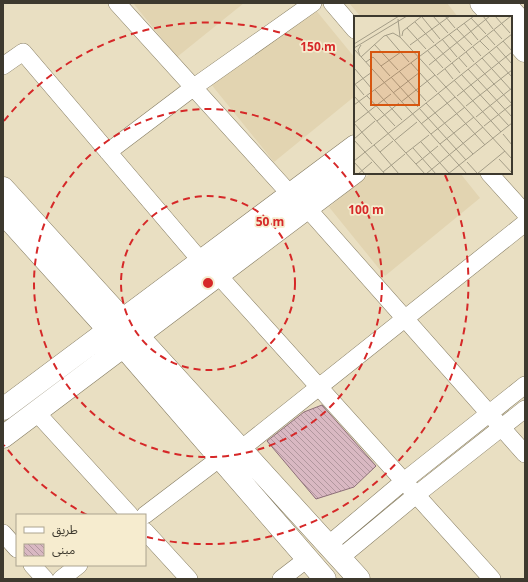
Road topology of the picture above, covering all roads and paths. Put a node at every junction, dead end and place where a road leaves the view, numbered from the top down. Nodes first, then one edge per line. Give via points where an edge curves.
1 (117, 3) edge
2 (313, 3) edge
3 (332, 3) edge
4 (481, 3) edge
5 (504, 3) edge
6 (493, 16) edge
7 (510, 16) edge
8 (512, 20) edge
9 (354, 29) edge
10 (520, 37) edge
11 (3, 66) edge
12 (194, 87) junction
13 (354, 147) edge
14 (108, 152) junction
15 (354, 173) edge
16 (490, 174) edge
17 (3, 188) edge
18 (290, 194) junction
19 (307, 208) junction
20 (3, 213) edge
21 (525, 213) edge
22 (525, 223) edge
23 (201, 261) junction
24 (218, 275) junction
25 (405, 318) junction
26 (115, 325) junction
27 (130, 341) junction
28 (525, 384) edge
29 (319, 387) junction
30 (6, 402) edge
31 (525, 409) edge
32 (36, 412) junction
33 (489, 413) junction
34 (502, 428) junction
35 (3, 437) edge
36 (241, 449) junction
37 (525, 454) edge
38 (220, 458) junction
39 (404, 481) junction
40 (416, 495) junction
41 (129, 514) edge
42 (146, 514) edge
43 (146, 532) edge
44 (3, 533) edge
45 (16, 547) edge
46 (334, 551) junction
47 (33, 566) edge
48 (78, 566) edge
49 (316, 573) edge
50 (45, 579) edge
51 (61, 579) edge
52 (189, 579) edge
53 (281, 579) edge
54 (359, 579) edge
55 (492, 579) edge

1 - 12 street
2 - 12 street
3 - 9 street
4 - 6 main road
5 - 7 main road
8 - 10 main road
11 - 14 street via 23,52
12 - 14 street
12 - 18 street
13 - 18 main road
14 - 23 street
15 - 19 main road
16 - 21 street
17 - 26 main road
18 - 23 main road
19 - 24 main road
19 - 25 street
20 - 26 main road
22 - 25 street
23 - 26 main road
24 - 27 main road
24 - 29 street
25 - 29 street
25 - 33 street
26 - 27 main road
26 - 30 main road
27 - 32 main road
27 - 36 main road
27 - 38 main road
28 - 33 street
29 - 36 street
29 - 39 street
31 - 34 street
32 - 35 main road
32 - 41 street
33 - 34 street
33 - 39 street
34 - 37 street
34 - 40 street
36 - 46 main road
38 - 42 street
38 - 49 main road
39 - 40 street
39 - 46 street
40 - 46 street
40 - 55 street
43 - 52 street
44 - 45 street
46 - 54 main road
47 - 50 street
48 - 51 street
49 - 53 street

